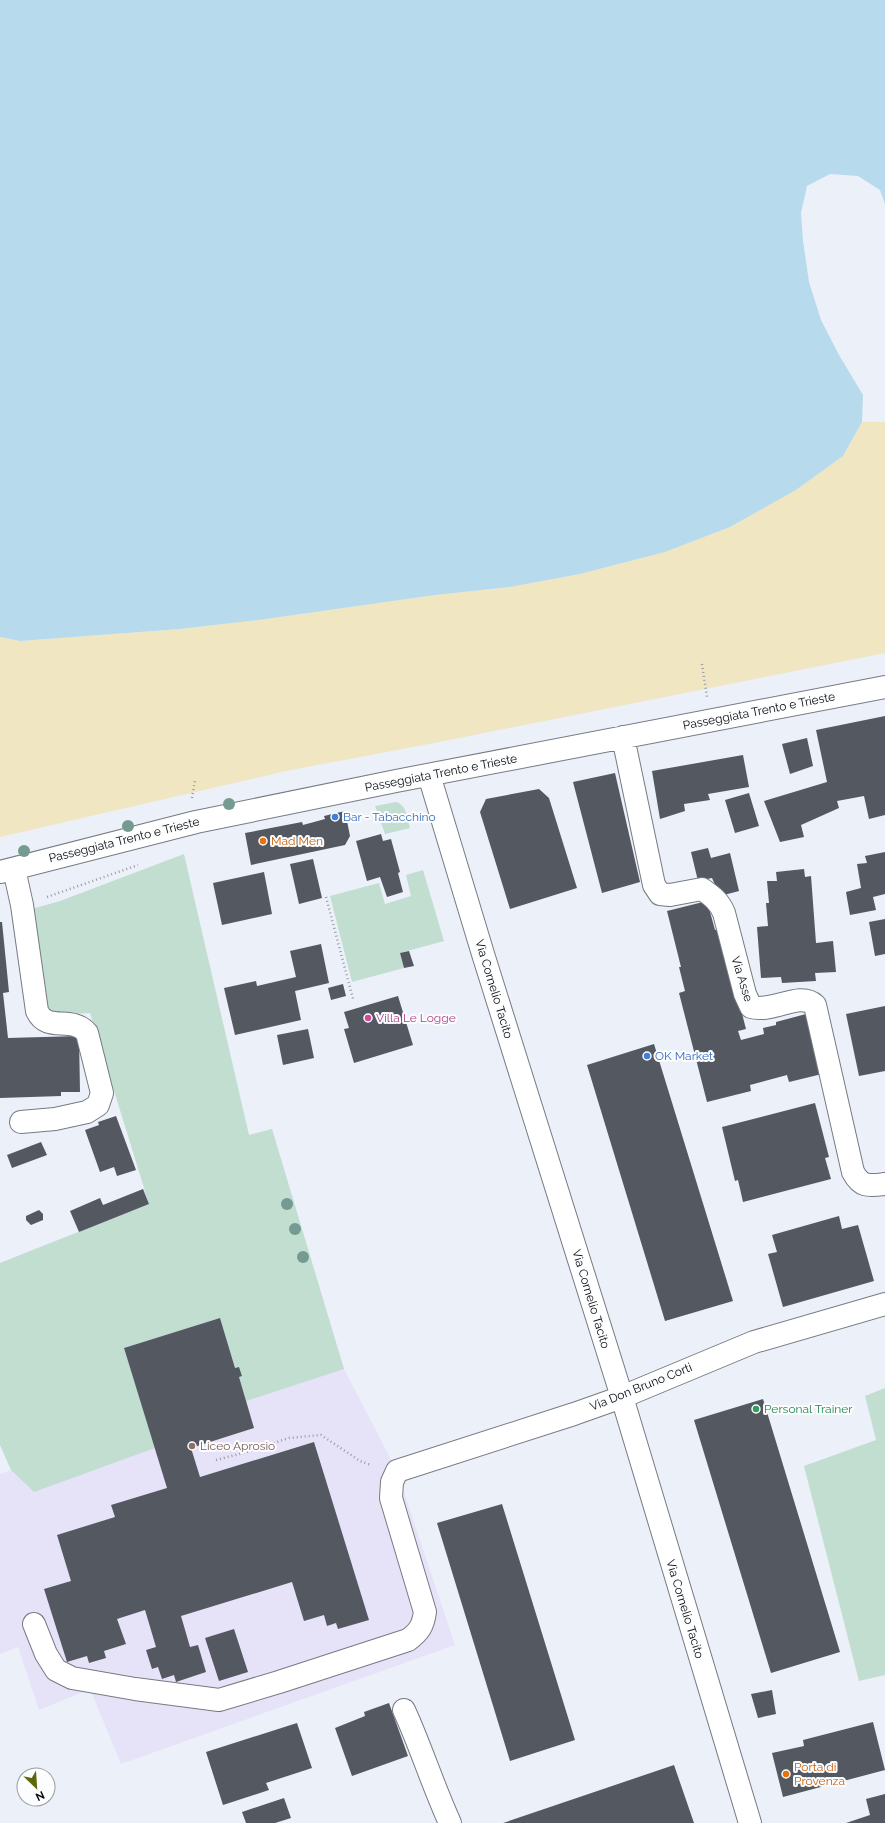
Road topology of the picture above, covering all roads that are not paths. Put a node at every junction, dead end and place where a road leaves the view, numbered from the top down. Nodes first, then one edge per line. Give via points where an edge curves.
1 (885, 687) edge
2 (623, 737) junction
3 (429, 775) junction
4 (7, 870) edge
5 (21, 1122) dead end
6 (885, 1184) edge
7 (885, 1199) edge
8 (885, 1304) edge
9 (622, 1397) junction
10 (34, 1624) dead end
11 (404, 1710) dead end
12 (450, 1823) edge
13 (750, 1823) edge

1 - 2 street, Passeggiata Trento e Trieste
2 - 3 street, Passeggiata Trento e Trieste
2 - 6 street, Via Asse via 654,885 660,894 670,895 702,889 713,896 724,913 745,994 751,1007 768,1008 803,999 809,1000 814,1006 853,1172 858,1181 870,1186
3 - 4 street, Passeggiata Trento e Trieste via 196,822
3 - 9 street, Via Cornelio Tacito
4 - 5 street via 22,905 38,1011 46,1022 75,1024 87,1033 102,1093 98,1105 87,1112 55,1119
6 - 7 street
8 - 9 street, Via Don Bruno Corti via 754,1342
9 - 10 street, Via Don Bruno Corti via 397,1471 392,1482 391,1498 425,1612 424,1624 418,1633 408,1640 219,1700 72,1678 56,1670 46,1654
9 - 13 street, Via Cornelio Tacito
11 - 12 street

